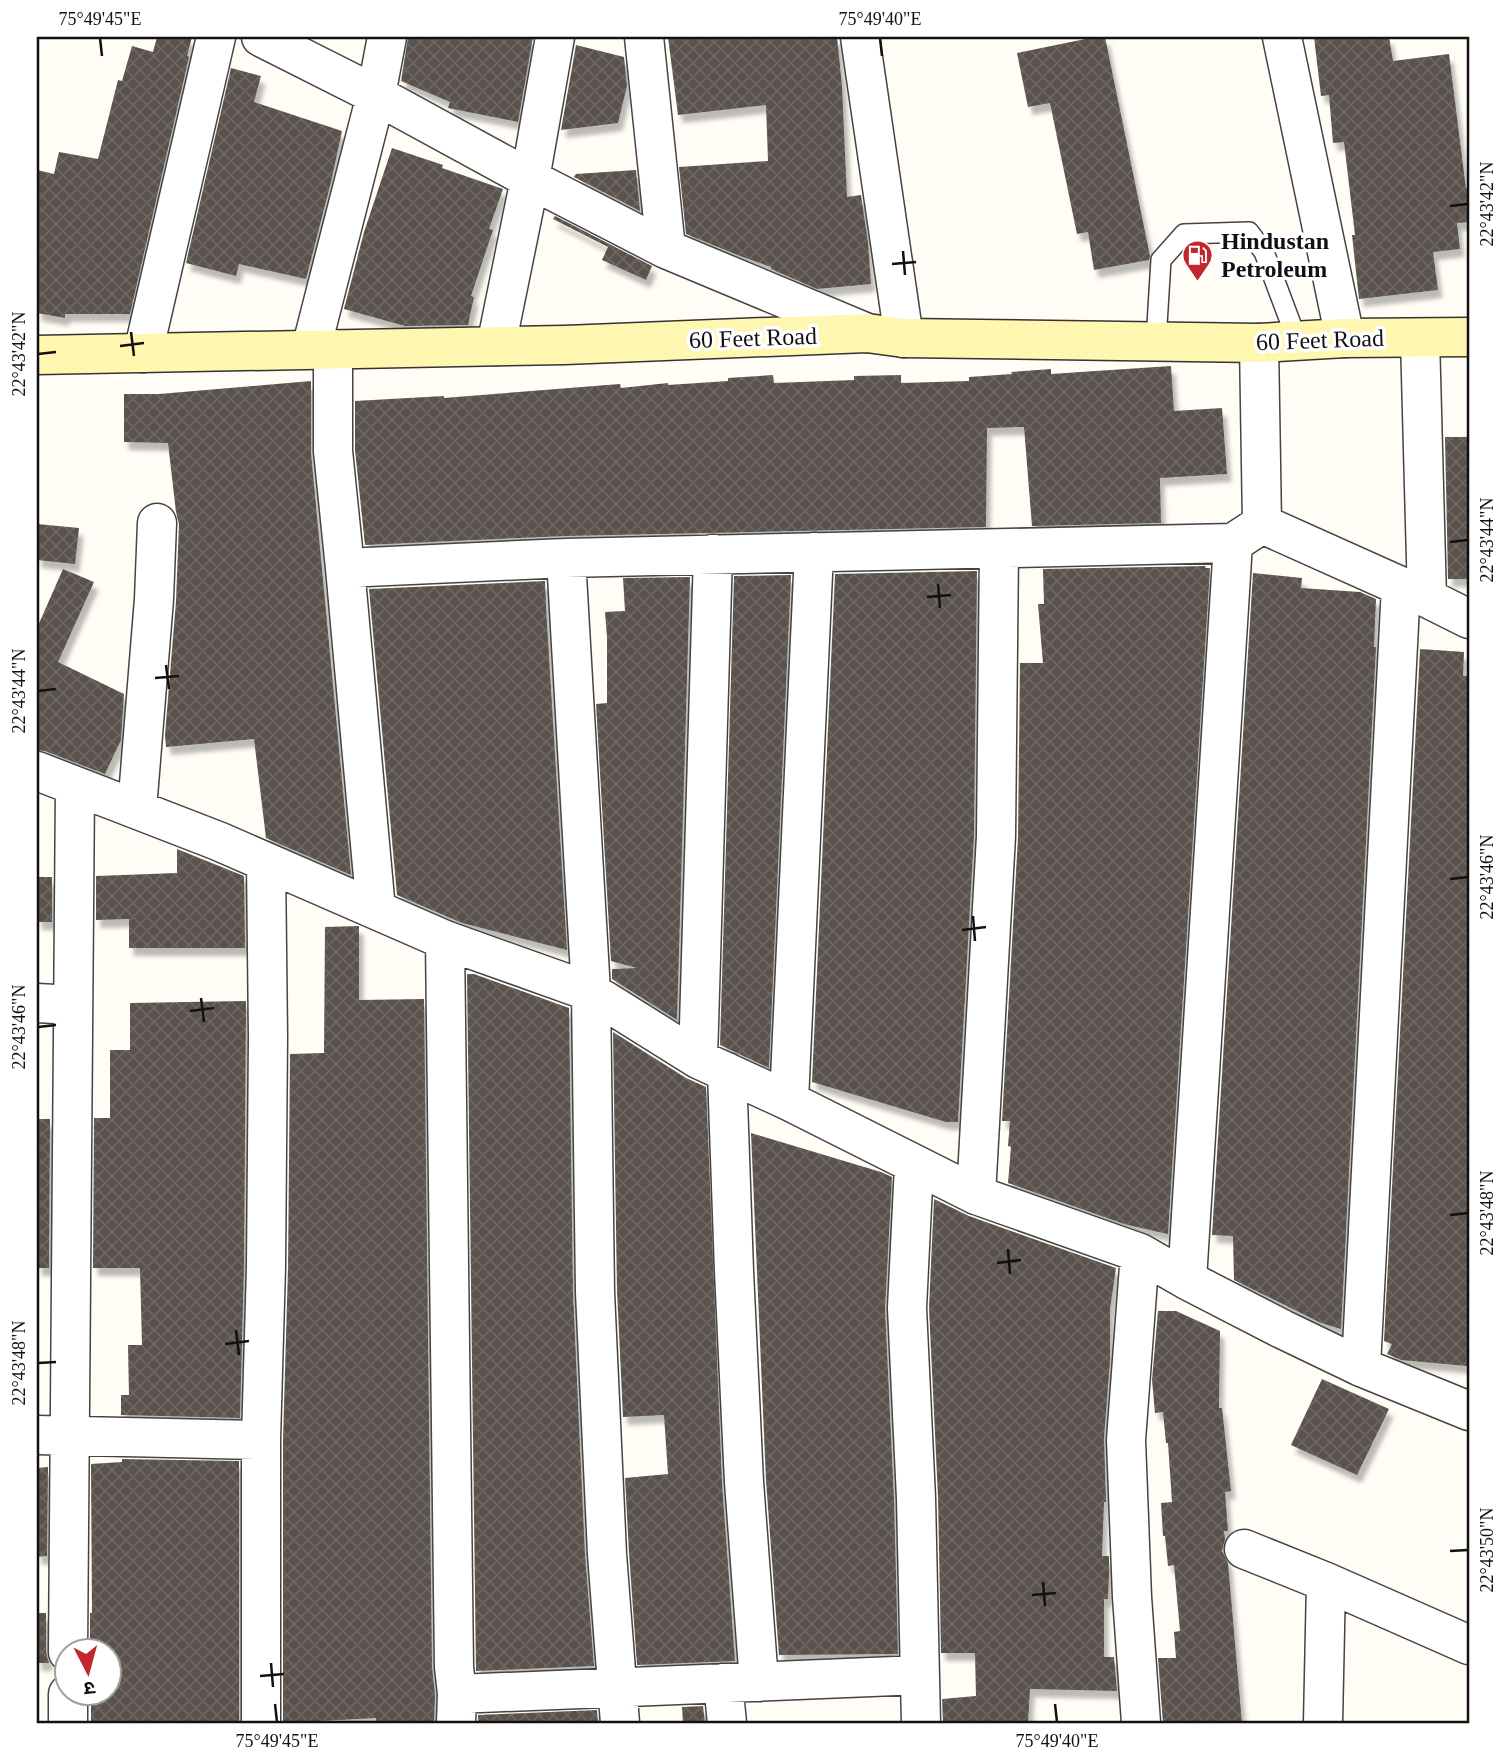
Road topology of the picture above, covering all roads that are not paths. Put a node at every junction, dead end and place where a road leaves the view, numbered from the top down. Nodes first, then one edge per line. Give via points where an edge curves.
1 (216, 37) edge
2 (261, 37) edge
3 (387, 37) edge
4 (555, 37) edge
5 (644, 37) edge
6 (860, 37) edge
7 (1282, 37) edge
8 (376, 95) junction
9 (530, 179) junction
10 (666, 249) junction
11 (886, 336) junction
12 (1469, 337) edge
13 (1345, 338) junction
14 (1420, 338) junction
15 (1297, 340) junction
16 (1156, 341) junction
17 (1259, 342) junction
18 (496, 346) junction
19 (322, 349) junction
20 (143, 353) junction
21 (37, 355) edge
22 (157, 523) dead end
23 (1247, 533) junction
24 (999, 550) junction
25 (814, 551) junction
26 (712, 554) junction
27 (566, 558) junction
28 (345, 568) junction
29 (1414, 592) junction
30 (1469, 619) edge
31 (37, 771) edge
32 (75, 786) junction
33 (137, 809) junction
34 (266, 862) junction
35 (376, 910) junction
36 (445, 940) junction
37 (591, 992) junction
38 (55, 1004) edge
39 (712, 1065) junction
40 (789, 1101) junction
41 (914, 1165) junction
42 (976, 1195) junction
43 (1140, 1253) junction
44 (1186, 1280) junction
45 (1361, 1367) junction
46 (1469, 1411) edge
47 (53, 1435) edge
48 (261, 1440) junction
49 (1244, 1549) dead end
50 (1326, 1582) junction
51 (67, 1638) edge
52 (1469, 1645) edge
53 (920, 1675) junction
54 (741, 1683) junction
55 (619, 1705) edge
56 (456, 1708) edge
57 (261, 1723) edge
58 (727, 1723) edge
59 (920, 1723) edge
60 (1141, 1723) edge
61 (1323, 1723) edge

1 - 20 street
2 - 8 street
3 - 8 street
4 - 9 street
5 - 10 street
6 - 11 street
7 - 13 street
8 - 9 street
8 - 19 street
9 - 10 street
9 - 18 street
10 - 11 street
11 - 16 main road, 60 Feet Road
11 - 18 main road, 60 Feet Road
12 - 14 main road, 60 Feet Road
13 - 14 main road, 60 Feet Road
13 - 15 main road, 60 Feet Road
14 - 29 street
15 - 16 lane via 1264,252 1249,232 1184,234 1161,260
15 - 17 main road, 60 Feet Road
16 - 17 main road, 60 Feet Road
17 - 23 street
18 - 19 main road, 60 Feet Road
19 - 20 main road, 60 Feet Road
19 - 28 street
20 - 21 main road, 60 Feet Road
22 - 33 street
23 - 24 street
23 - 29 street
23 - 44 street
24 - 25 street
24 - 42 street via 996,836
25 - 26 street
25 - 40 street
26 - 27 street
26 - 39 street
27 - 28 street
27 - 37 street
28 - 35 street
29 - 30 street
29 - 45 street
31 - 32 street
32 - 33 street
32 - 38 street
33 - 34 street
34 - 35 street
34 - 48 street via 268,1036
35 - 36 street
36 - 37 street
36 - 56 street
37 - 39 street
37 - 55 street via 596,1305
38 - 47 street
39 - 40 street
39 - 54 street via 742,1443
40 - 41 street
41 - 42 street
41 - 53 street via 907,1308
42 - 43 street
43 - 44 street
43 - 60 street via 1126,1440
44 - 45 street
45 - 46 street
47 - 48 street
47 - 51 street
48 - 57 street
49 - 50 street
50 - 52 street
50 - 61 street
53 - 54 street
53 - 59 street
54 - 55 street
54 - 58 street
55 - 56 street

